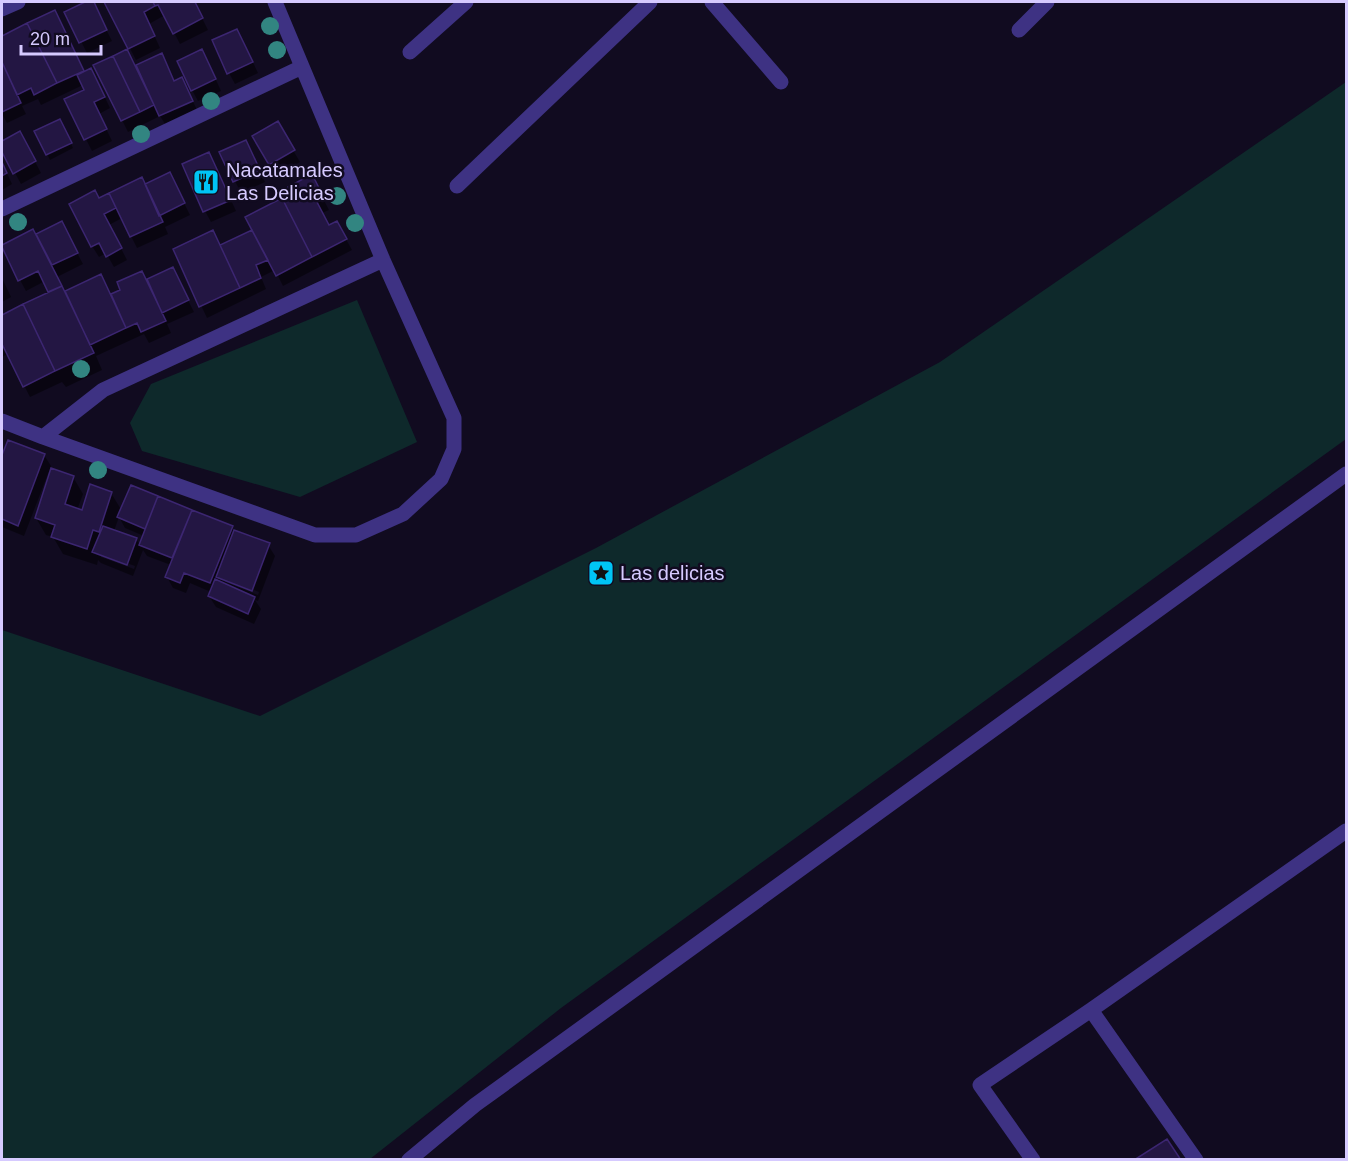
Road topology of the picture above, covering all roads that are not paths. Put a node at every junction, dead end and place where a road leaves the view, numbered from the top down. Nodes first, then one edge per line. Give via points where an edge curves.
1 (18, 2) edge
2 (275, 2) edge
3 (466, 2) edge
4 (650, 2) edge
5 (712, 2) edge
6 (1047, 2) edge
7 (2, 9) edge
8 (1019, 30) dead end
9 (411, 52) dead end
10 (302, 68) junction
11 (781, 82) dead end
12 (457, 186) dead end
13 (2, 209) edge
14 (383, 260) junction
15 (2, 421) edge
16 (43, 437) junction
17 (1347, 474) edge
18 (1347, 831) edge
19 (1091, 1010) junction
20 (409, 1160) edge
21 (1033, 1160) edge
22 (1196, 1160) edge

1 - 7 street
2 - 10 street
3 - 9 street
4 - 12 street
5 - 11 street
6 - 8 street
10 - 13 street
10 - 14 street
14 - 16 street via 103,390
14 - 16 street via 454,418 454,449 441,479 403,514 356,535 315,535
15 - 16 street
17 - 20 street via 475,1105
18 - 19 street
19 - 21 street via 980,1085
19 - 22 street

